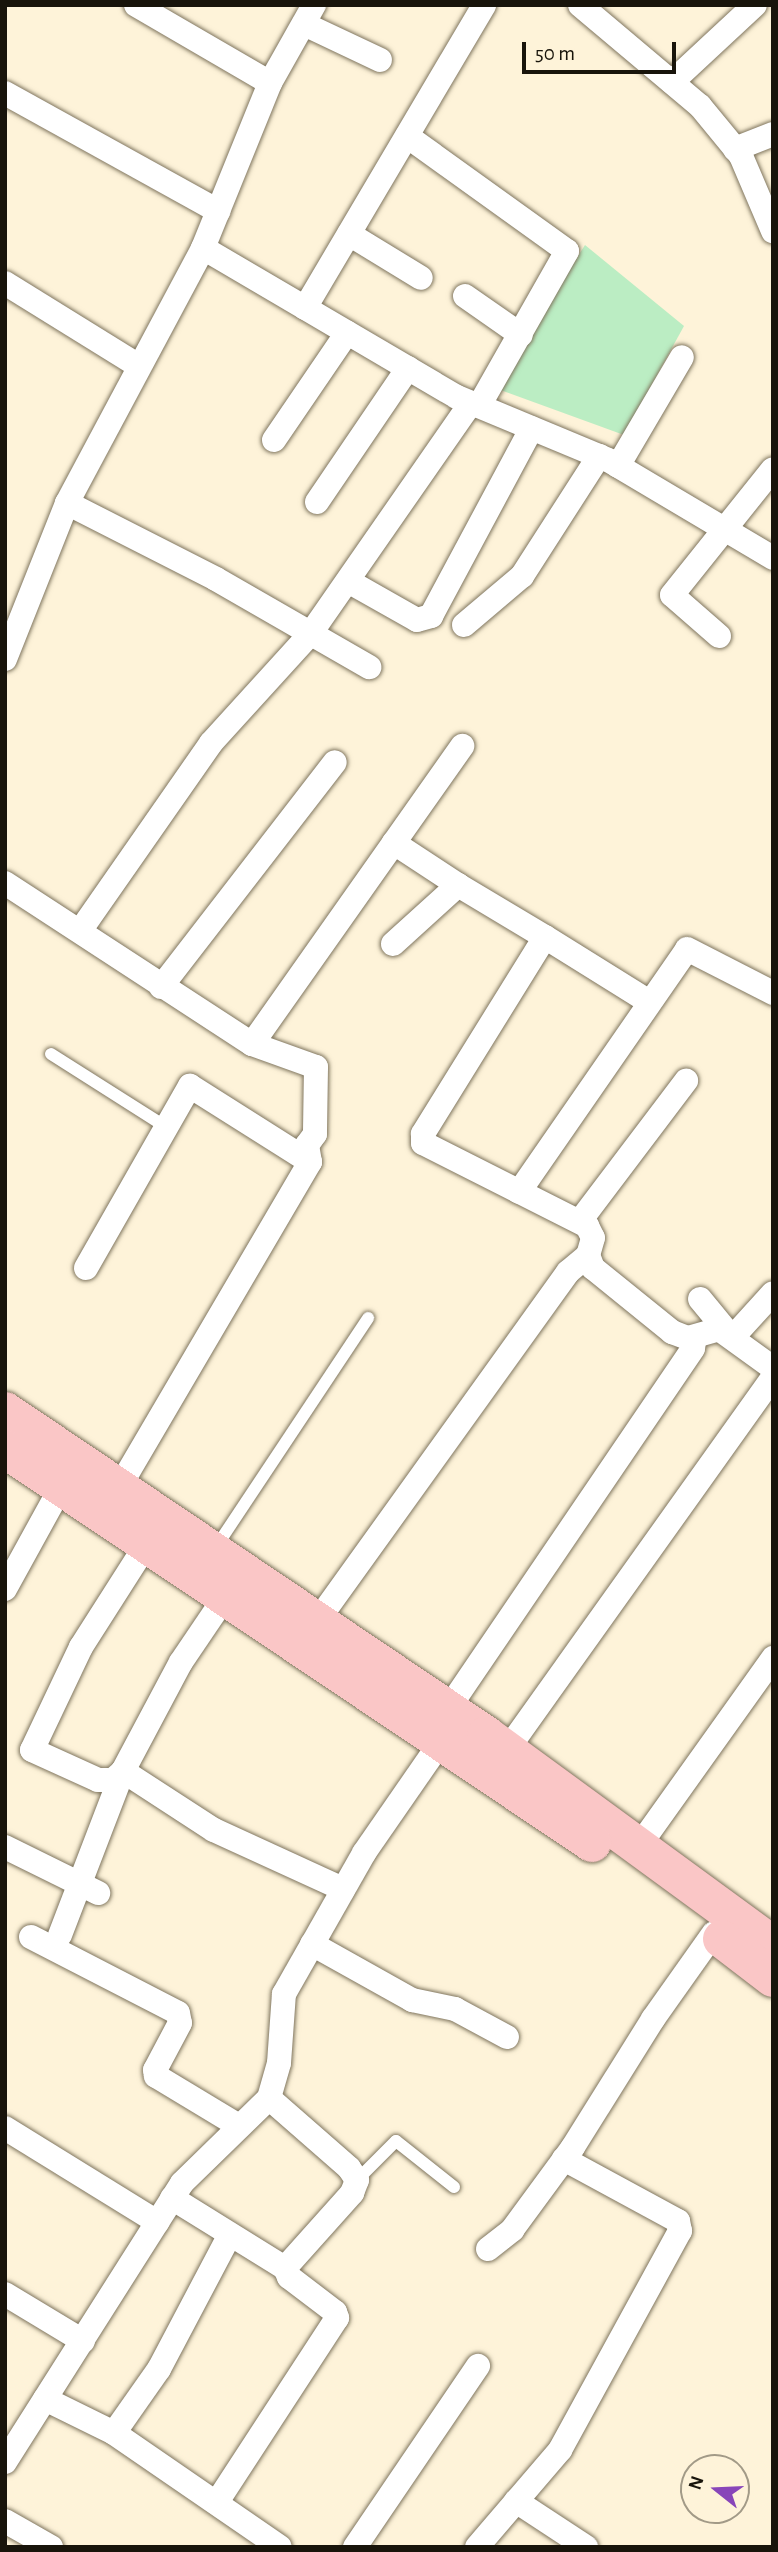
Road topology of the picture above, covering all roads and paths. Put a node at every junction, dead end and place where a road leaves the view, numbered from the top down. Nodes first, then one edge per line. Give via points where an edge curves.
1 (136, 5) edge
2 (484, 5) edge
3 (580, 5) edge
4 (755, 5) edge
5 (309, 15) edge
6 (380, 60) dead end
7 (672, 82) junction
8 (270, 83) junction
9 (5, 93) edge
10 (773, 134) edge
11 (407, 136) junction
12 (735, 149) junction
13 (218, 211) junction
14 (773, 231) edge
15 (349, 234) junction
16 (202, 248) junction
17 (421, 278) dead end
18 (5, 283) edge
19 (465, 296) dead end
20 (305, 308) junction
21 (347, 333) junction
22 (521, 335) junction
23 (682, 358) dead end
24 (137, 365) junction
25 (408, 368) junction
26 (475, 404) junction
27 (532, 428) junction
28 (274, 440) dead end
29 (608, 461) junction
30 (773, 469) edge
31 (317, 502) dead end
32 (67, 503) junction
33 (727, 531) junction
34 (773, 558) edge
35 (348, 581) junction
36 (464, 625) dead end
37 (311, 633) junction
38 (719, 636) dead end
39 (5, 659) edge
40 (369, 667) dead end
41 (462, 746) dead end
42 (335, 762) dead end
43 (394, 843) junction
44 (5, 883) edge
45 (458, 885) junction
46 (80, 931) junction
47 (545, 937) junction
48 (393, 944) dead end
49 (161, 987) junction
50 (773, 993) edge
51 (648, 1001) junction
52 (252, 1044) junction
53 (51, 1054) dead end
54 (685, 1081) dead end
55 (166, 1127) junction
56 (310, 1162) junction
57 (519, 1192) junction
58 (580, 1222) junction
59 (588, 1255) junction
60 (86, 1268) dead end
61 (773, 1293) edge
62 (700, 1299) dead end
63 (368, 1318) dead end
64 (731, 1335) junction
65 (695, 1337) junction
66 (773, 1368) edge
67 (773, 1377) edge
68 (5, 1411) edge
69 (5, 1449) edge
70 (69, 1473) junction
71 (111, 1501) junction
72 (146, 1545) junction
73 (214, 1550) junction
74 (5, 1589) edge
75 (225, 1597) junction
76 (318, 1620) junction
77 (773, 1658) edge
78 (444, 1725) junction
79 (507, 1751) junction
80 (123, 1771) junction
81 (639, 1846) junction
82 (5, 1847) edge
83 (88, 1888) junction
84 (343, 1889) junction
85 (714, 1933) junction
86 (60, 1935) dead end
87 (31, 1937) dead end
88 (771, 1938) edge
89 (312, 1944) junction
90 (773, 1978) edge
91 (507, 2037) dead end
92 (269, 2098) junction
93 (239, 2126) junction
94 (5, 2128) edge
95 (564, 2159) junction
96 (357, 2180) junction
97 (454, 2187) dead end
98 (172, 2199) junction
99 (157, 2222) junction
100 (229, 2236) junction
101 (488, 2249) dead end
102 (285, 2268) junction
103 (5, 2294) edge
104 (83, 2341) junction
105 (478, 2366) dead end
106 (45, 2399) junction
107 (114, 2432) junction
108 (5, 2462) edge
109 (516, 2501) junction
110 (217, 2502) junction
111 (5, 2521) edge
112 (51, 2547) edge
113 (279, 2547) edge
114 (355, 2547) edge
115 (477, 2547) edge
116 (586, 2547) edge

1 - 8 street
2 - 11 street
3 - 7 street
4 - 7 street
5 - 6 street
5 - 8 street
7 - 12 street via 700,106
8 - 13 street
9 - 13 street
10 - 12 street
11 - 15 street
11 - 22 street via 564,246 566,258
12 - 14 street
13 - 16 street
15 - 17 street
15 - 20 street
16 - 20 street
16 - 24 street
18 - 24 street
19 - 22 street
20 - 21 street
21 - 25 street
21 - 28 street
22 - 26 street
23 - 29 street
24 - 32 street
25 - 26 street
25 - 31 street
26 - 27 street
26 - 35 street
27 - 29 street
27 - 35 street via 431,616 417,620
29 - 33 street
29 - 36 street via 522,576
30 - 33 street
32 - 37 street
32 - 39 street
33 - 34 street
33 - 38 street via 673,595
35 - 37 street
37 - 40 street
37 - 46 street via 211,743
41 - 43 street
42 - 49 street
43 - 45 street
43 - 52 street
44 - 46 street
45 - 47 street
45 - 48 street
46 - 49 street
47 - 51 street
47 - 57 street via 422,1139 425,1145
49 - 52 street
50 - 51 street via 687,949
51 - 57 street
52 - 56 street via 316,1067 315,1134 307,1145
53 - 55 lane
54 - 58 street
55 - 56 street via 193,1085
55 - 60 street
56 - 71 street
57 - 58 street
58 - 59 street via 593,1238
59 - 65 street via 593,1268 671,1332
59 - 76 street via 568,1272
61 - 64 street
62 - 64 street
63 - 73 lane
64 - 65 street via 712,1329
64 - 66 street
65 - 78 street via 693,1348
67 - 79 street
68 - 70 main road
69 - 70 main road
70 - 71 main road
70 - 74 street
71 - 72 main road
71 - 73 main road
72 - 75 main road
72 - 80 street via 81,1647 31,1746 98,1780 113,1780
73 - 76 main road
75 - 78 main road
75 - 80 street via 181,1662
76 - 78 main road
77 - 81 street
78 - 79 main road
78 - 84 street
78 - 85 main road
79 - 81 main road
80 - 83 street
80 - 84 street via 214,1830
81 - 88 main road
82 - 83 street
83 - 86 street
84 - 89 street
85 - 90 main road
85 - 95 street
87 - 93 street via 178,2013 180,2024 156,2076
89 - 91 street via 412,2000 455,2009
89 - 92 street via 284,1994 279,2063
92 - 93 street
92 - 96 street
93 - 98 street
94 - 99 street
95 - 101 street via 512,2231
95 - 109 street via 678,2221 680,2231 560,2451
96 - 97 lane via 396,2141
96 - 102 street via 352,2193
98 - 99 street
98 - 100 street
99 - 104 street
100 - 102 street
100 - 107 street via 159,2369
102 - 110 street via 289,2277 337,2318
103 - 104 street
104 - 106 street
105 - 114 street
106 - 107 street
106 - 108 street
107 - 110 street
109 - 115 street
109 - 116 street
110 - 113 street
111 - 112 street

